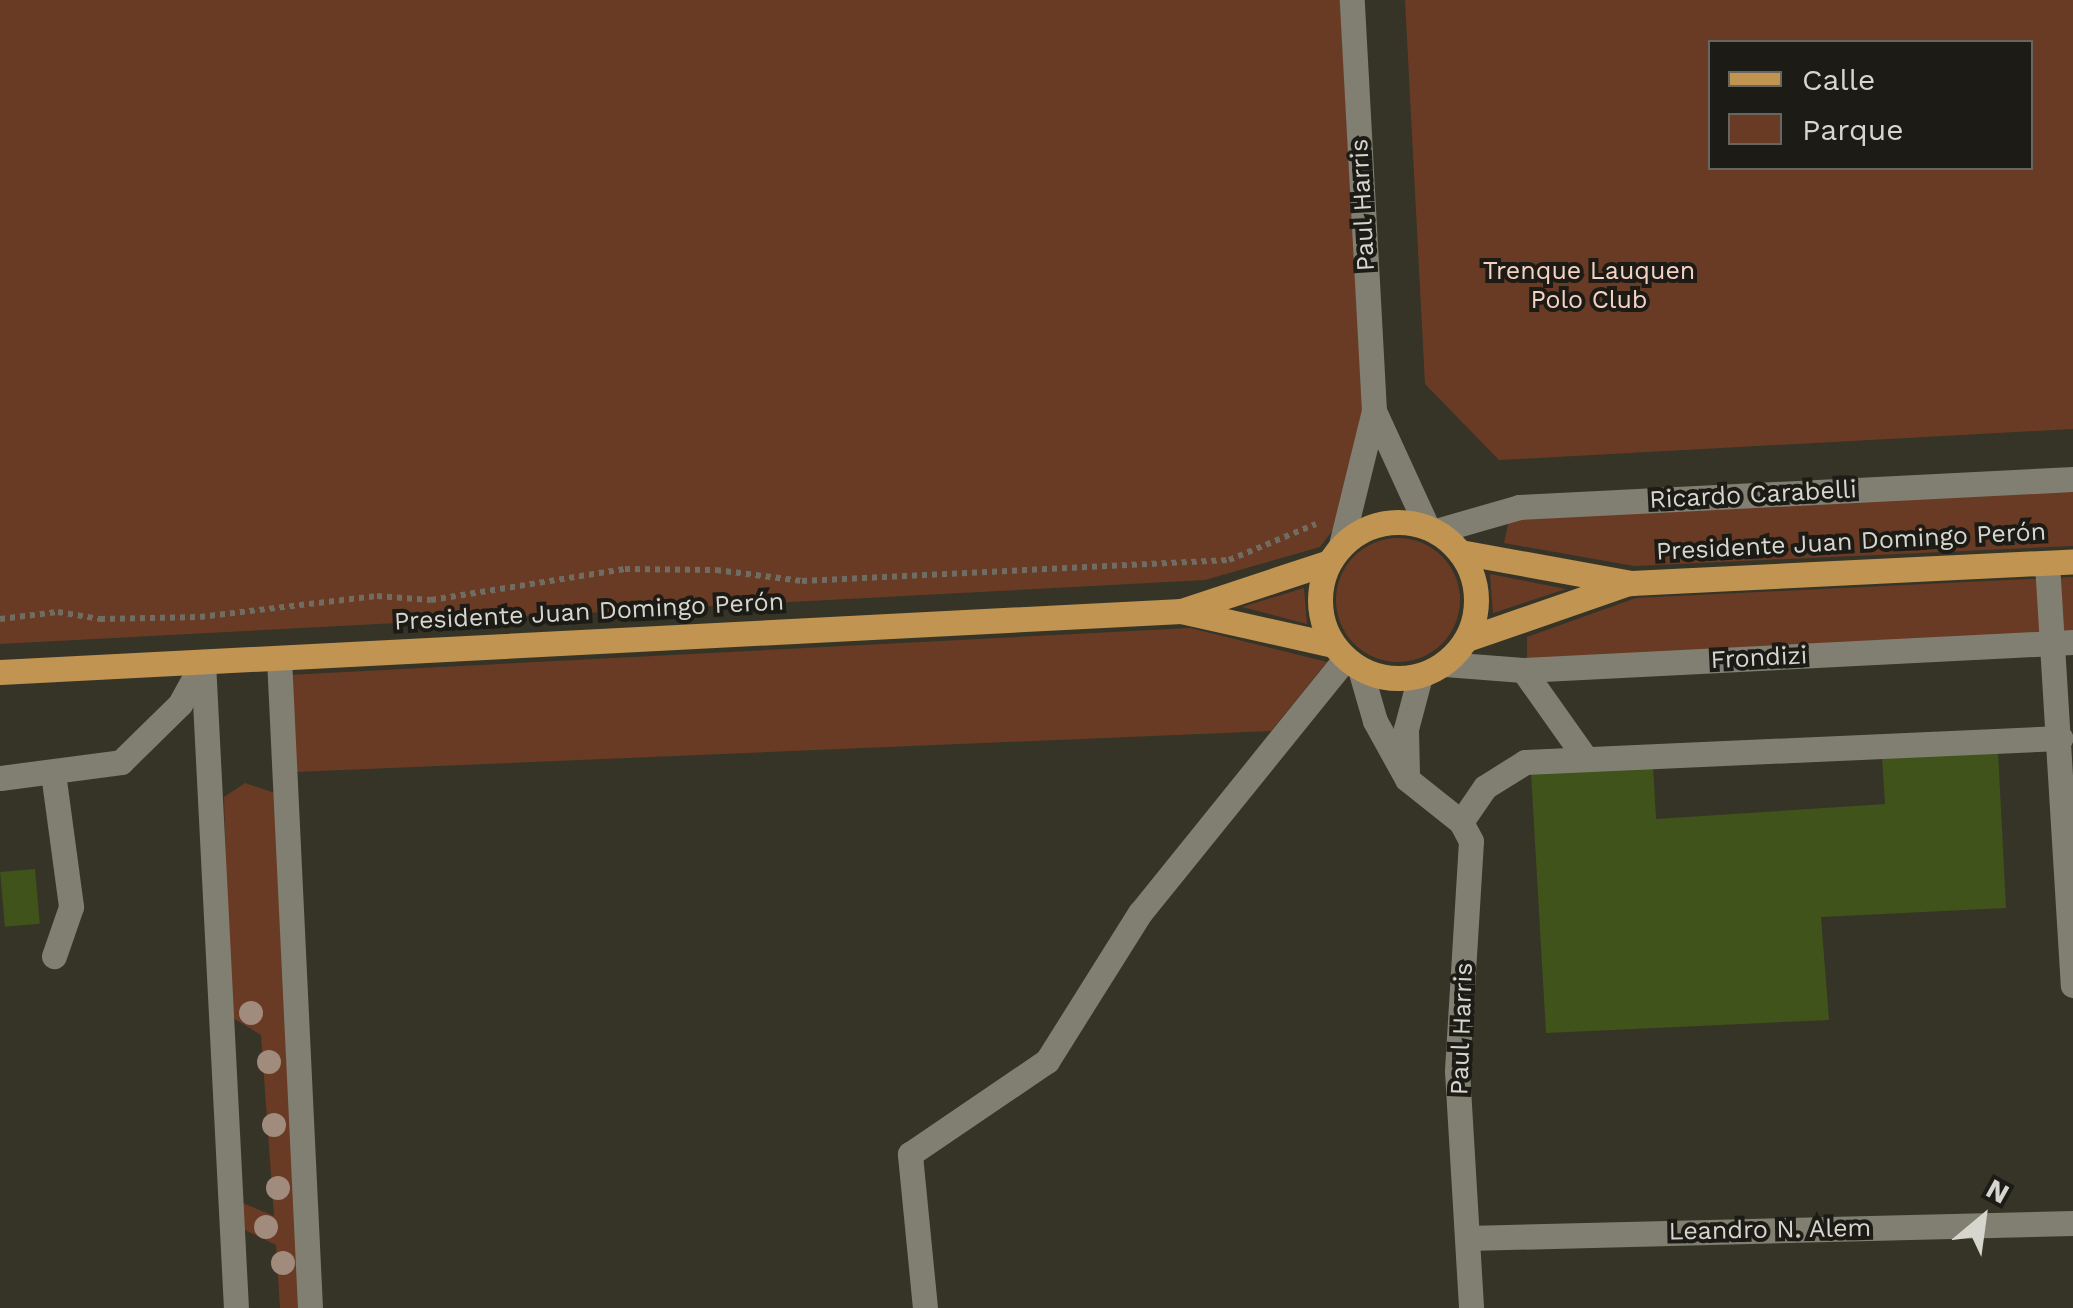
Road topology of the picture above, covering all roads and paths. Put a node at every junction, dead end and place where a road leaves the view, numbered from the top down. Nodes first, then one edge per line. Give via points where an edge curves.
1 (1352, 0) edge
2 (1374, 410) junction
3 (2073, 479) edge
4 (1324, 520) dead end
5 (1431, 529) junction
6 (1460, 552) junction
7 (1335, 554) junction
8 (2060, 562) edge
9 (1631, 583) junction
10 (1181, 611) junction
11 (0, 619) edge
12 (1467, 639) junction
13 (2063, 642) edge
14 (278, 658) junction
15 (1346, 658) junction
16 (204, 662) junction
17 (1445, 664) junction
18 (1523, 670) junction
19 (0, 672) edge
20 (1420, 676) junction
21 (2060, 738) junction
22 (1586, 760) junction
23 (53, 773) junction
24 (0, 778) edge
25 (1407, 780) junction
26 (1461, 822) junction
27 (54, 956) dead end
28 (2073, 985) edge
29 (2073, 1223) edge
30 (1468, 1238) junction
31 (236, 1308) edge
32 (310, 1308) edge
33 (925, 1308) edge
34 (1471, 1308) edge

1 - 2 street, Paul Harris
2 - 5 street, Paul Harris
2 - 7 street, Paul Harris
3 - 5 street, Ricardo Carabelli via 1518,507
4 - 11 path via 1229,560 802,581 716,570 625,569 431,600 376,596 200,616 100,619 58,612
5 - 6 main road
5 - 7 main road via 1381,523
6 - 9 main road, Presidente Juan Domingo Perón
6 - 12 main road via 1477,594
7 - 10 main road, Presidente Juan Domingo Perón
7 - 15 main road via 1319,604
8 - 9 main road, Presidente Juan Domingo Perón
8 - 13 street
9 - 12 main road, Presidente Juan Domingo Perón
10 - 14 main road, Presidente Juan Domingo Perón
10 - 15 main road, Presidente Juan Domingo Perón
12 - 17 main road
13 - 18 street, Frondizi
13 - 21 street
14 - 16 main road, Presidente Juan Domingo Perón
14 - 32 street
15 - 20 main road via 1400,679
15 - 25 street
15 - 33 street via 1140,913 1047,1062 910,1154
16 - 19 main road, Presidente Juan Domingo Perón
16 - 23 street via 180,704 141,749 121,762
16 - 31 street
17 - 18 street, Frondizi
17 - 20 main road
18 - 22 street
20 - 25 street via 1406,729
21 - 22 street
21 - 28 street
22 - 26 street via 1524,762 1485,787
23 - 24 street
23 - 27 street via 71,907
25 - 26 street
26 - 30 street, Paul Harris via 1471,841 1456,1071
29 - 30 street, Leandro N. Alem
30 - 34 street, Paul Harris

